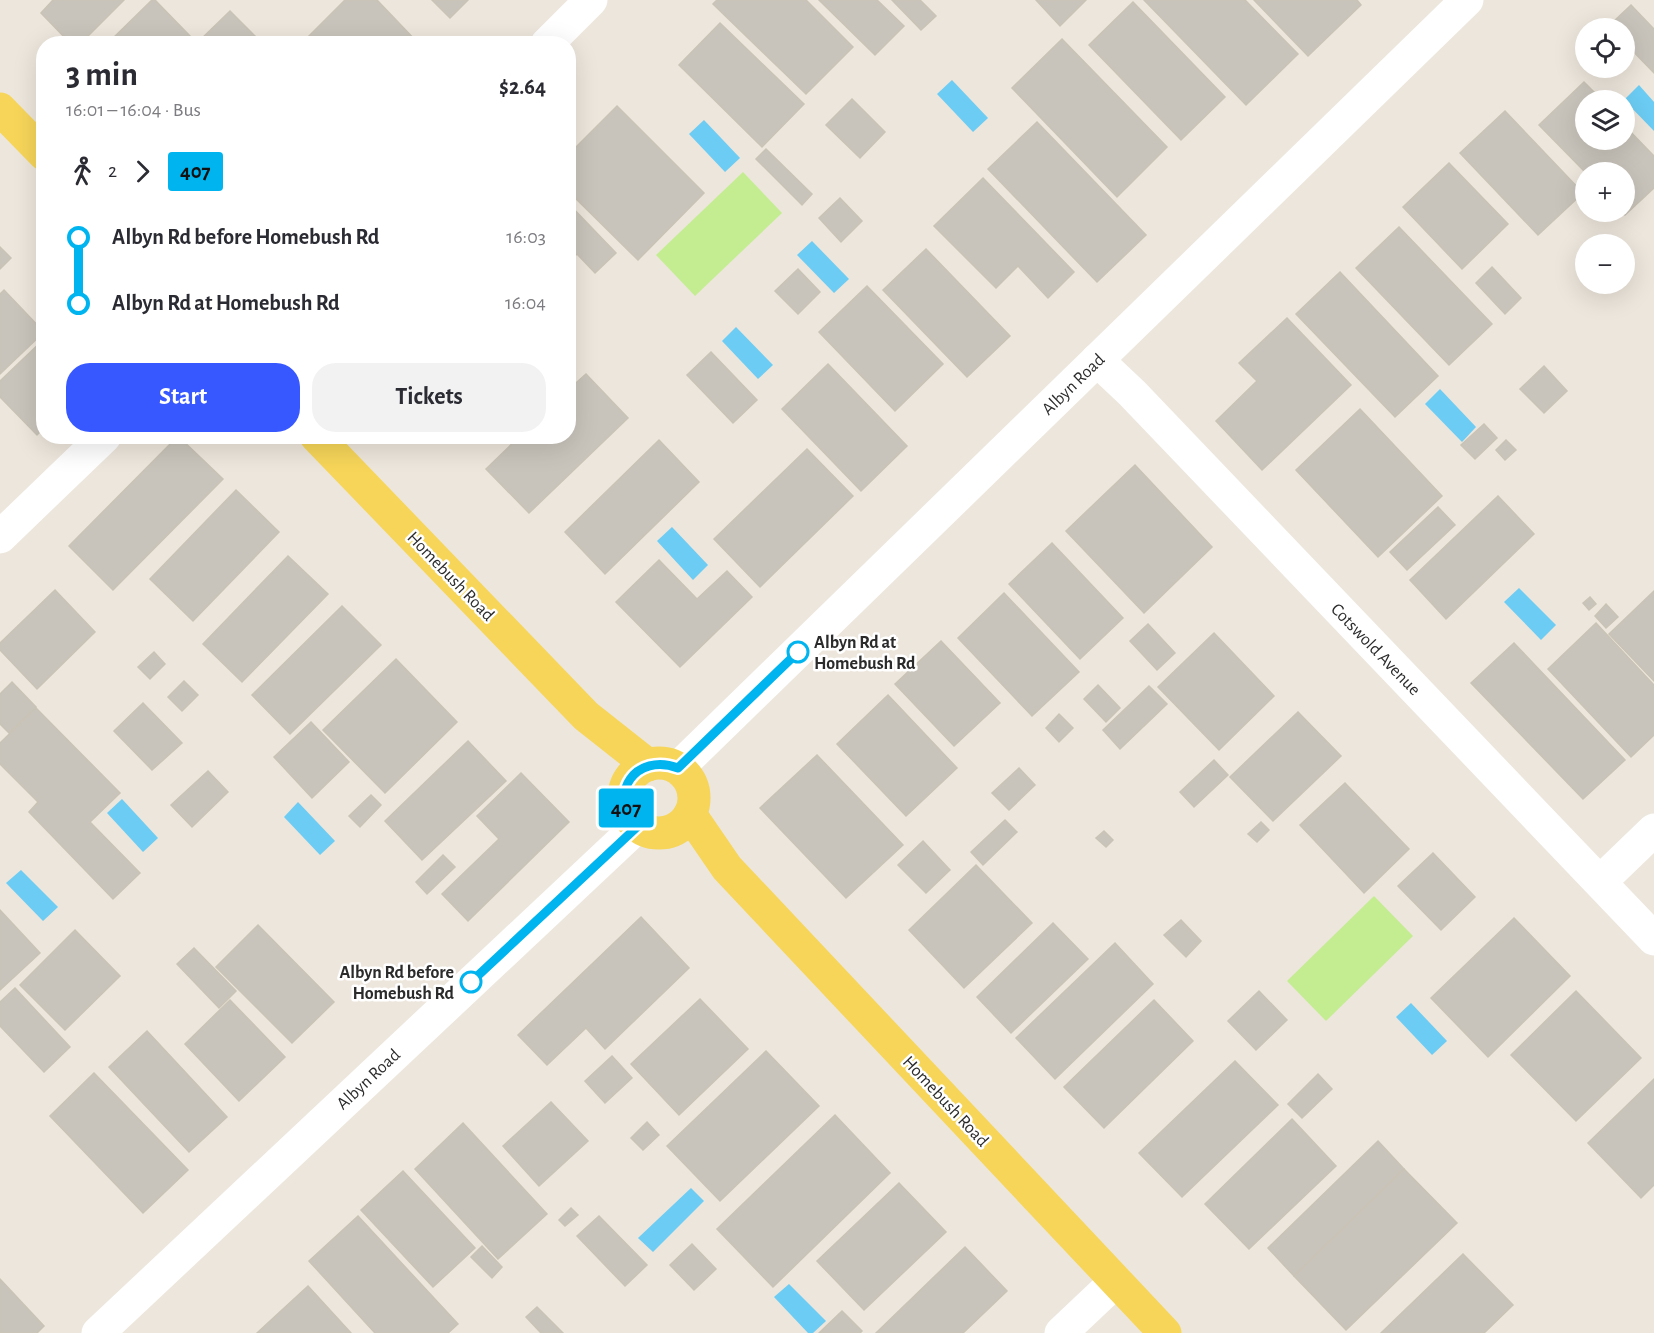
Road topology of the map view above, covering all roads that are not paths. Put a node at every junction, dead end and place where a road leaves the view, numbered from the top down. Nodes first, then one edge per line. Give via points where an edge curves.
1 (591, 0) edge
2 (1467, 0) edge
3 (555, 36) edge
4 (0, 109) edge
5 (36, 146) edge
6 (1097, 360) junction
7 (97, 444) edge
8 (324, 444) edge
9 (0, 537) edge
10 (652, 771) junction
11 (682, 822) junction
12 (638, 826) junction
13 (1654, 831) edge
14 (1600, 882) junction
15 (1654, 939) edge
16 (1116, 1281) junction
17 (98, 1333) edge
18 (1061, 1333) edge
19 (1165, 1333) edge

1 - 3 street
2 - 6 street, Albyn Road
4 - 5 main road
6 - 10 street, Albyn Road
6 - 14 street, Cotswold Avenue
7 - 9 street
8 - 10 main road, Homebush Road via 586,716
10 - 11 main road, Homebush Road via 690,781 693,806
10 - 12 main road via 625,794 626,808
11 - 12 main road via 652,832
11 - 16 main road, Homebush Road
12 - 17 street, Albyn Road
13 - 14 street
14 - 15 street, Cotswold Avenue
16 - 18 street
16 - 19 main road, Homebush Road

